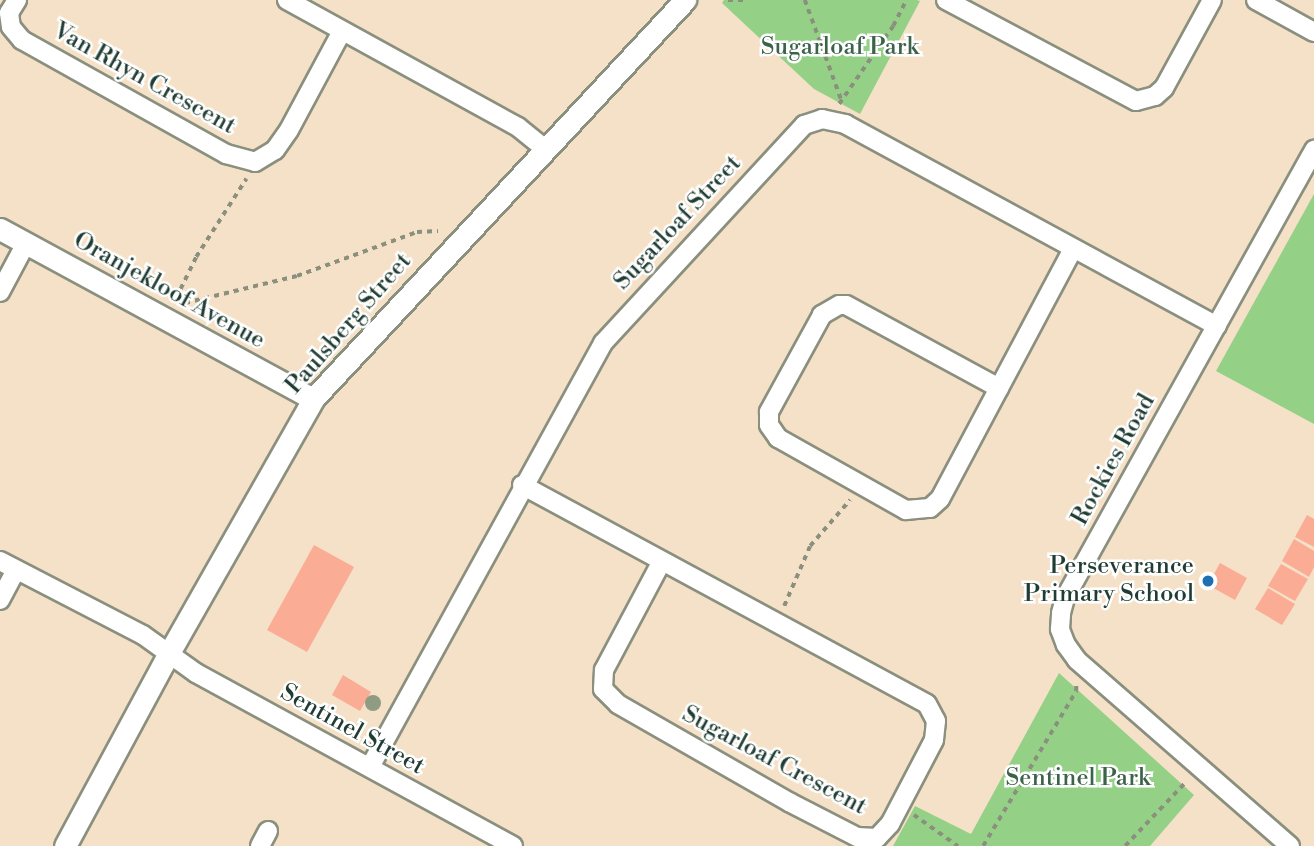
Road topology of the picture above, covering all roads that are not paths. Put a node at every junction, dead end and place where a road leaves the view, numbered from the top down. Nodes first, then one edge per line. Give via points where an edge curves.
1 (17, 0) edge
2 (286, 0) edge
3 (685, 0) edge
4 (946, 0) edge
5 (1212, 0) edge
6 (1256, 0) edge
7 (342, 31) junction
8 (1314, 32) edge
9 (545, 149) junction
10 (1314, 150) edge
11 (0, 229) edge
12 (26, 243) junction
13 (1073, 249) junction
14 (0, 292) edge
15 (1217, 326) junction
16 (999, 388) junction
17 (313, 399) junction
18 (522, 485) junction
19 (0, 561) edge
20 (662, 562) junction
21 (16, 570) junction
22 (0, 600) edge
23 (169, 653) junction
24 (370, 767) junction
25 (65, 846) edge
26 (513, 846) edge
27 (1290, 846) edge

1 - 7 street, Van Rhyn Crescent via 9,13 11,27 22,40 226,153 255,162 275,150 289,130
2 - 7 street
3 - 9 street, Paulsberg Street
4 - 5 street via 1136,101 1164,88
6 - 8 street
7 - 9 street via 518,127
9 - 17 street, Paulsberg Street
10 - 15 street, Rockies Road
11 - 12 street, Oranjekloof Avenue
12 - 14 street
12 - 17 street, Oranjekloof Avenue
13 - 15 street
13 - 16 street
13 - 18 street, Sugarloaf Street via 845,124 813,121 796,131 617,325 589,364
15 - 27 street, Rockies Road via 1065,598 1060,629 1077,660
16 - 16 street via 846,305 826,310 769,412 769,425 778,438 906,510 923,511 936,504
17 - 23 street, Paulsberg Street
18 - 20 street, Sugarloaf Crescent
18 - 24 street, Sugarloaf Street
19 - 21 street, Sentinel Street
20 - 20 street, Sugarloaf Crescent via 604,670 603,689 629,711 789,802 857,836 877,838 890,824 934,740 936,721 927,704
21 - 22 street
21 - 23 street, Sentinel Street
23 - 24 street, Sentinel Street via 196,673
23 - 25 street, Paulsberg Street
24 - 26 street, Sentinel Street

